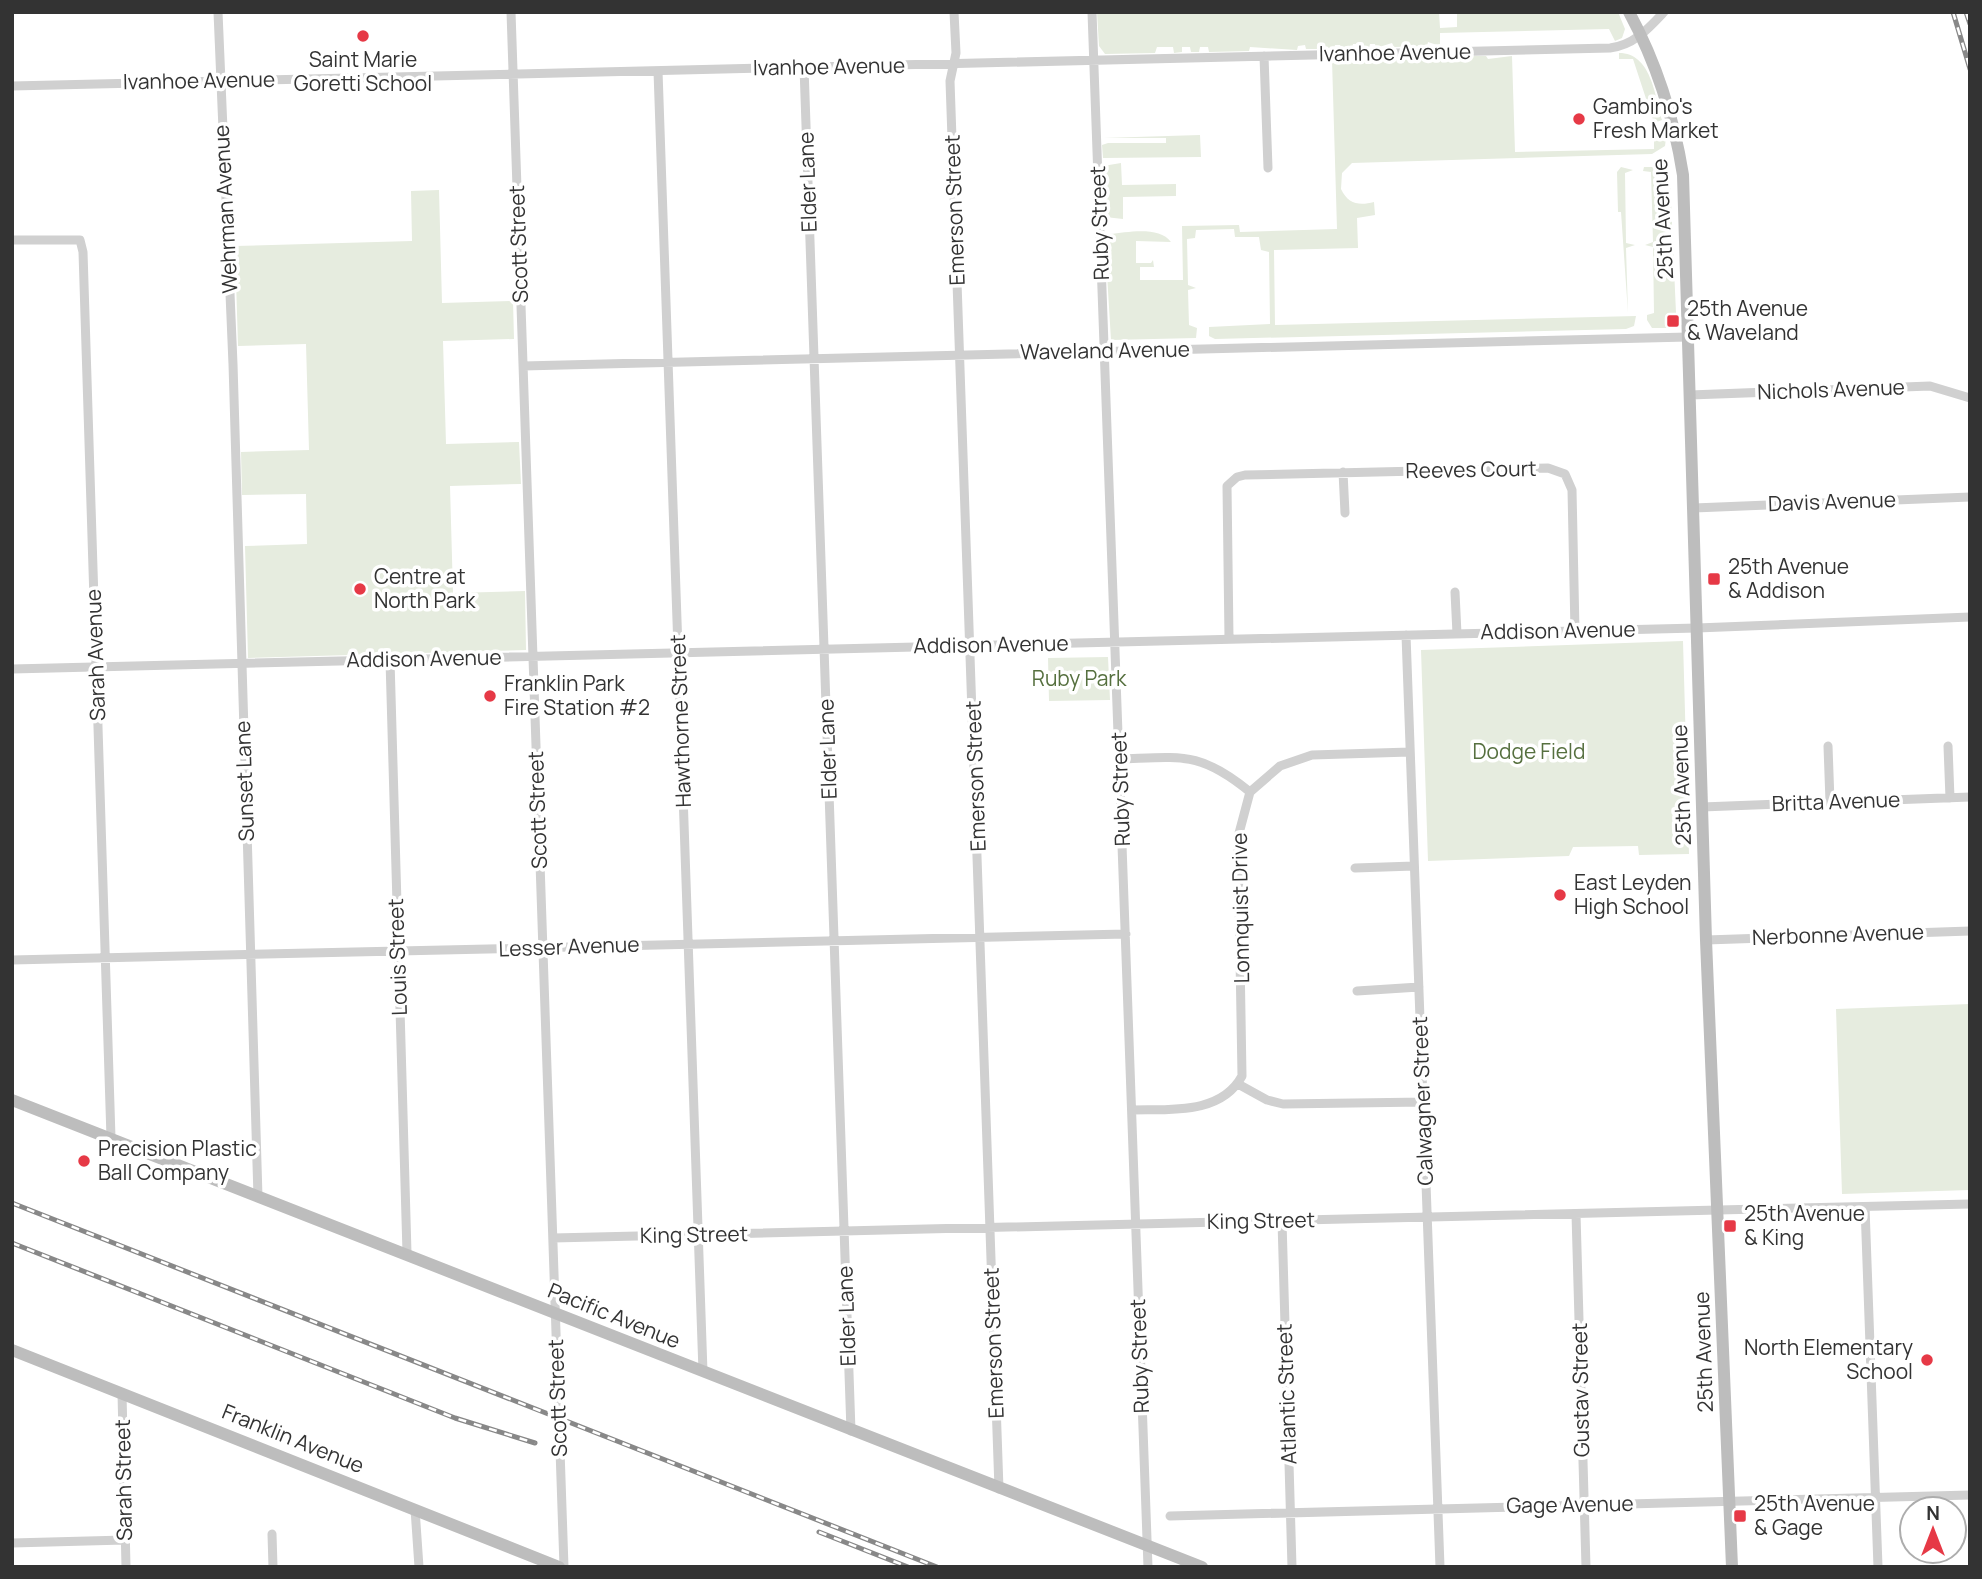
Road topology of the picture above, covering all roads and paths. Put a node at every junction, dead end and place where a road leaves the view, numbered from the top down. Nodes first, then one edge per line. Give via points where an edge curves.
1 (218, 12) edge
2 (511, 12) edge
3 (954, 12) edge
4 (1092, 12) edge
5 (1629, 12) edge
6 (1664, 12) edge
7 (1642, 35) junction
8 (1264, 56) junction
9 (1094, 60) junction
10 (953, 64) junction
11 (804, 67) junction
12 (658, 71) junction
13 (513, 74) junction
14 (221, 81) junction
15 (12, 86) edge
16 (1268, 168) dead end
17 (12, 240) edge
18 (1688, 337) junction
19 (1105, 351) junction
20 (960, 355) junction
21 (814, 358) junction
22 (668, 362) junction
23 (233, 364) joint
24 (523, 366) junction
25 (1690, 395) junction
26 (1970, 398) edge
27 (1343, 472) junction
28 (1970, 497) edge
29 (1694, 508) junction
30 (1345, 513) dead end
31 (1455, 592) dead end
32 (1970, 617) edge
33 (1697, 628) junction
34 (1575, 631) junction
35 (1457, 634) junction
36 (1406, 635) junction
37 (1230, 638) junction
38 (1116, 642) junction
39 (971, 645) junction
40 (825, 649) junction
41 (679, 653) junction
42 (533, 656) junction
43 (390, 660) junction
44 (241, 663) junction
45 (97, 667) junction
46 (12, 669) edge
47 (1828, 746) dead end
48 (1948, 746) dead end
49 (1410, 752) junction
50 (1120, 759) junction
51 (1250, 792) junction
52 (1970, 797) edge
53 (1950, 798) junction
54 (1830, 802) junction
55 (1702, 807) junction
56 (1414, 866) junction
57 (1355, 868) dead end
58 (1970, 931) edge
59 (1126, 934) junction
60 (981, 936) junction
61 (835, 939) junction
62 (1706, 940) junction
63 (688, 944) junction
64 (543, 948) junction
65 (398, 952) junction
66 (250, 955) junction
67 (107, 957) junction
68 (12, 960) edge
69 (1419, 987) junction
70 (1357, 991) dead end
71 (1237, 1084) junction
72 (12, 1100) edge
73 (1424, 1102) junction
74 (1132, 1110) junction
75 (111, 1138) junction
76 (258, 1197) junction
77 (1970, 1204) edge
78 (1865, 1207) junction
79 (1718, 1210) junction
80 (1576, 1214) junction
81 (1427, 1217) junction
82 (1282, 1221) junction
83 (1135, 1224) junction
84 (991, 1227) junction
85 (845, 1232) junction
86 (699, 1234) junction
87 (553, 1238) junction
88 (407, 1253) junction
89 (555, 1313) junction
90 (12, 1350) edge
91 (703, 1372) junction
92 (122, 1393) junction
93 (851, 1431) junction
94 (999, 1489) junction
95 (1970, 1495) edge
96 (1875, 1497) junction
97 (1729, 1501) junction
98 (1583, 1505) junction
99 (415, 1508) junction
100 (1437, 1508) junction
101 (1291, 1512) junction
102 (1170, 1516) dead end
103 (272, 1534) dead end
104 (125, 1540) junction
105 (12, 1544) edge
106 (1147, 1545) junction
107 (126, 1567) edge
108 (273, 1567) edge
109 (419, 1567) edge
110 (559, 1567) edge
111 (564, 1567) edge
112 (1148, 1567) edge
113 (1202, 1567) edge
114 (1292, 1567) edge
115 (1440, 1567) edge
116 (1586, 1567) edge
117 (1732, 1567) edge
118 (1878, 1567) edge

1 - 14 street, Wehrman Avenue
2 - 13 street, Scott Street
3 - 10 street, Emerson Street
4 - 9 street, Ruby Street
5 - 7 street, 25th Avenue
6 - 7 street
7 - 8 street, Ivanhoe Avenue via 1610,48
7 - 18 street, 25th Avenue via 1667,100 1681,164
8 - 9 street, Ivanhoe Avenue
8 - 16 street
9 - 10 street, Ivanhoe Avenue
9 - 19 street, Ruby Street
10 - 11 street, Ivanhoe Avenue
10 - 20 street, Emerson Street
11 - 12 street, Ivanhoe Avenue
11 - 21 street, Elder Lane
12 - 13 street, Ivanhoe Avenue
12 - 22 street, Hawthorne Street
13 - 14 street, Ivanhoe Avenue
13 - 24 street, Scott Street
14 - 15 street, Ivanhoe Avenue
14 - 23 street, Wehrman Avenue
17 - 45 street, Sarah Avenue via 80,240 83,251
18 - 19 street, Waveland Avenue
18 - 25 street, 25th Avenue
19 - 20 street, Waveland Avenue
19 - 38 street, Ruby Street
20 - 21 street, Waveland Avenue
20 - 39 street, Emerson Street
21 - 22 street, Waveland Avenue
21 - 40 street, Elder Lane
22 - 24 street, Waveland Avenue
22 - 41 street, Hawthorne Street
23 - 44 street, Sunset Lane
24 - 42 street, Scott Street
25 - 26 street, Nichols Avenue via 1930,386
25 - 29 street, 25th Avenue
27 - 30 street
27 - 34 street, Reeves Court via 1548,468 1565,474 1572,490
27 - 37 street, Reeves Court via 1245,475 1227,486
28 - 29 street, Davis Avenue
29 - 33 street, 25th Avenue
31 - 35 street
32 - 33 street, Addison Avenue
33 - 34 street, Addison Avenue
33 - 55 street, 25th Avenue
34 - 35 street, Addison Avenue
35 - 36 street, Addison Avenue
36 - 37 street, Addison Avenue
36 - 49 street, Calwagner Street
37 - 38 street, Addison Avenue
38 - 39 street, Addison Avenue
38 - 50 street, Ruby Street
39 - 40 street, Addison Avenue
39 - 60 street, Emerson Street
40 - 41 street, Addison Avenue
40 - 61 street, Elder Lane
41 - 42 street, Addison Avenue
41 - 63 street, Hawthorne Street
42 - 43 street, Addison Avenue
42 - 64 street, Scott Street
43 - 44 street, Addison Avenue
43 - 65 street, Louis Street
44 - 45 street, Addison Avenue
44 - 66 street, Sunset Lane
45 - 46 street, Addison Avenue
45 - 67 street, Sarah Avenue
47 - 54 street
48 - 53 street
49 - 51 street via 1312,755 1280,766
49 - 56 street, Calwagner Street
50 - 51 street via 1194,758 1220,768
50 - 59 street, Ruby Street
51 - 71 street, Lonnquist Drive via 1238,837 1243,1065
52 - 53 street, Britta Avenue
53 - 54 street, Britta Avenue
54 - 55 street, Britta Avenue
55 - 62 street, 25th Avenue
56 - 57 street
56 - 69 street, Calwagner Street
58 - 62 street, Nerbonne Avenue
59 - 60 street, Lesser Avenue
59 - 74 street, Ruby Street
60 - 61 street, Lesser Avenue
60 - 84 street, Emerson Street
61 - 63 street, Lesser Avenue
61 - 85 street, Elder Lane
62 - 79 street, 25th Avenue
63 - 64 street, Lesser Avenue
63 - 86 street, Hawthorne Street
64 - 65 street, Lesser Avenue
64 - 87 street, Scott Street
65 - 66 street, Lesser Avenue
65 - 88 street, Louis Street
66 - 67 street, Lesser Avenue
66 - 76 street, Sunset Lane
67 - 68 street, Lesser Avenue
67 - 75 street, Sarah Avenue
69 - 70 street
69 - 73 street, Calwagner Street
71 - 73 street via 1283,1104
71 - 74 street via 1202,1106
72 - 75 street, Pacific Avenue
73 - 81 street, Calwagner Street
74 - 83 street, Ruby Street
75 - 76 street, Pacific Avenue
76 - 88 street, Pacific Avenue
77 - 78 street, King Street
78 - 79 street, King Street
78 - 96 street
79 - 80 street, King Street
79 - 97 street, 25th Avenue
80 - 81 street, King Street
80 - 98 street, Gustav Street
81 - 82 street, King Street
81 - 100 street, Calwagner Street
82 - 83 street, King Street
82 - 101 street, Atlantic Street
83 - 84 street, King Street
83 - 106 street, Ruby Street
84 - 85 street, King Street
84 - 94 street, Emerson Street
85 - 86 street, King Street
85 - 93 street, Elder Lane
86 - 87 street, King Street
86 - 91 street, Hawthorne Street
87 - 89 street, Scott Street
88 - 89 street, Pacific Avenue
89 - 91 street, Pacific Avenue
89 - 111 street, Scott Street
90 - 92 street, Franklin Avenue
91 - 93 street, Pacific Avenue
92 - 99 street, Franklin Avenue
92 - 104 street, Sarah Street
93 - 94 street, Pacific Avenue
94 - 106 street, Pacific Avenue
95 - 96 street, Gage Avenue
96 - 97 street, Gage Avenue
96 - 118 street
97 - 98 street, Gage Avenue
97 - 117 street, 25th Avenue
98 - 100 street, Gage Avenue
98 - 116 street, Gustav Street
99 - 109 street
99 - 110 street, Franklin Avenue
100 - 101 street, Gage Avenue
100 - 115 street, Calwagner Street
101 - 102 street, Gage Avenue
101 - 114 street, Atlantic Street
103 - 108 street
104 - 105 street
104 - 107 street, Sarah Street
106 - 112 street, Ruby Street
106 - 113 street, Pacific Avenue

